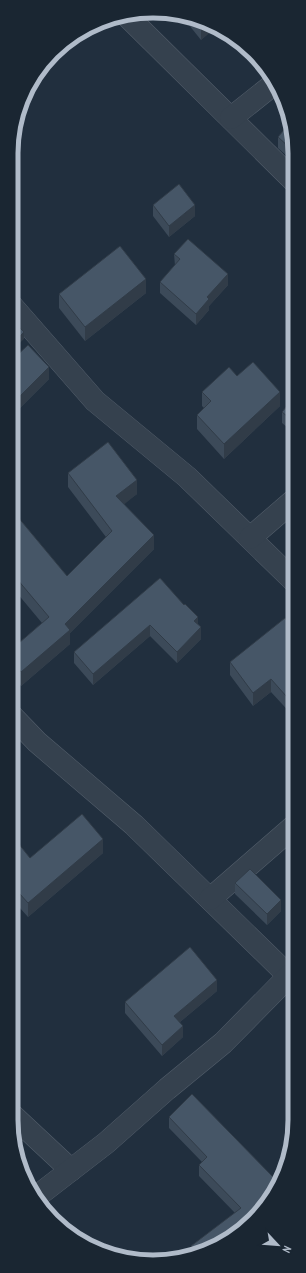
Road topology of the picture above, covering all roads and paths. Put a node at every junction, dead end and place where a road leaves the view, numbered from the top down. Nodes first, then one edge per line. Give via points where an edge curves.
1 (131, 20) edge
2 (270, 87) edge
3 (230, 118) junction
4 (288, 175) edge
5 (18, 313) edge
6 (288, 505) edge
7 (250, 538) junction
8 (288, 575) edge
9 (18, 722) edge
10 (288, 831) edge
11 (210, 899) junction
12 (288, 976) edge
13 (288, 982) edge
14 (18, 1121) edge
15 (71, 1170) junction
16 (40, 1194) edge

1 - 3 street
2 - 3 street
3 - 4 street
5 - 7 street via 95,401 187,476
6 - 7 street
7 - 8 street
9 - 11 street via 37,742 134,825
10 - 11 street
11 - 12 street
13 - 15 street via 223,1043
14 - 15 street
15 - 16 street

